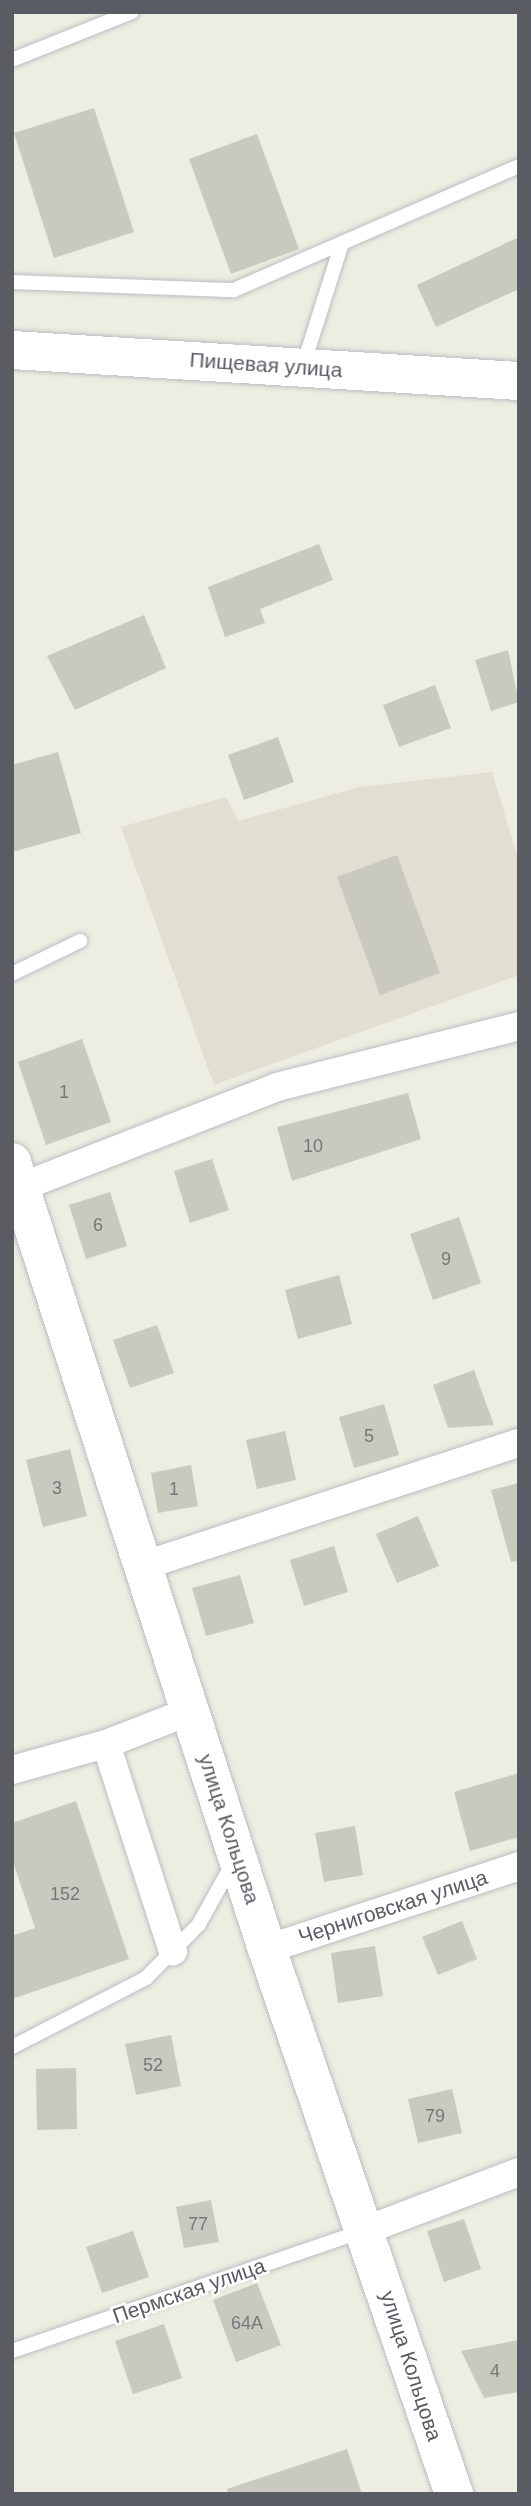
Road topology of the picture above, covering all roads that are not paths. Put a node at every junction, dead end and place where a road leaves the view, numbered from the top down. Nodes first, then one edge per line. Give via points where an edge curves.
1 (132, 12) edge
2 (12, 60) edge
3 (519, 166) edge
4 (342, 243) junction
5 (12, 282) edge
6 (12, 350) edge
7 (303, 368) junction
8 (519, 381) edge
9 (80, 941) dead end
10 (12, 974) edge
11 (519, 1026) edge
12 (17, 1175) edge
13 (519, 1443) edge
14 (142, 1566) junction
15 (190, 1711) junction
16 (106, 1744) junction
17 (12, 1770) edge
18 (238, 1855) junction
19 (519, 1866) edge
20 (267, 1949) junction
21 (173, 1951) junction
22 (12, 2047) edge
23 (519, 2172) edge
24 (366, 2230) junction
25 (12, 2351) edge
26 (454, 2494) edge

1 - 2 lane
3 - 4 lane
4 - 5 lane via 234,290
4 - 7 lane
6 - 7 main road, Пищевая улица
7 - 8 main road, Пищевая улица
9 - 10 lane
11 - 12 street via 277,1087
12 - 14 main road, улица Кольцова
13 - 14 street
14 - 15 main road, улица Кольцова
15 - 16 street
15 - 18 main road, улица Кольцова
16 - 17 street
16 - 21 street
18 - 20 main road, улица Кольцова
18 - 21 lane via 199,1924
19 - 20 street, Черниговская улица
20 - 24 main road, улица Кольцова
21 - 22 lane via 146,1978
23 - 24 street
24 - 25 lane, Пермская улица
24 - 26 main road, улица Кольцова

